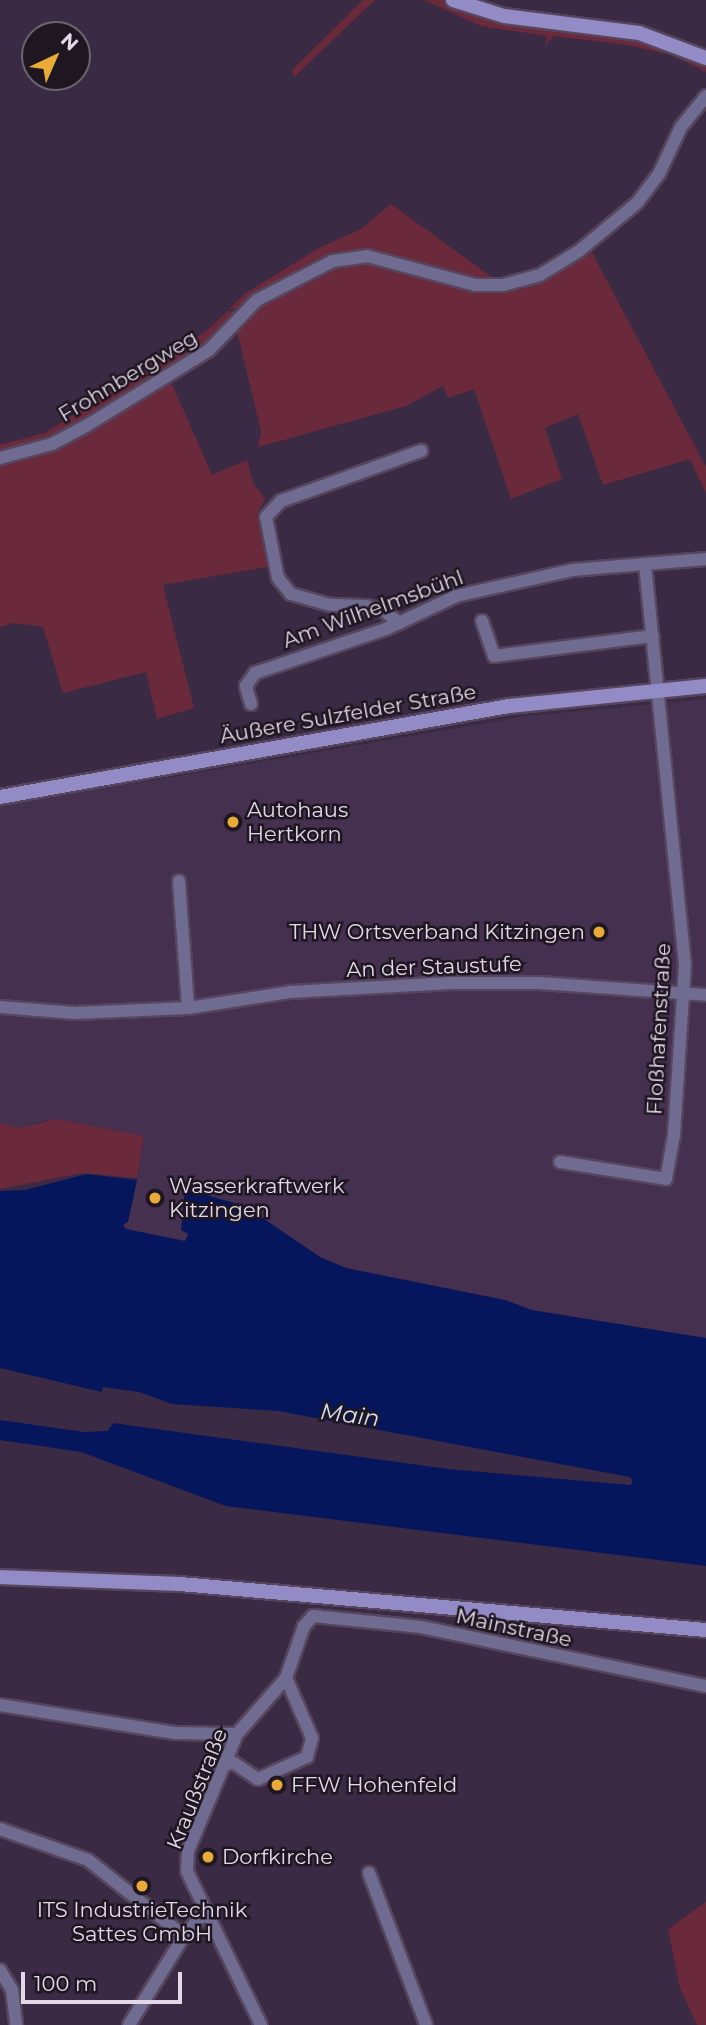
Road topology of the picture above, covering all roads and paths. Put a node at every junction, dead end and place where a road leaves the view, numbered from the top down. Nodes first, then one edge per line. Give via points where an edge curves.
1 (453, 0) edge
2 (706, 58) edge
3 (706, 96) edge
4 (421, 451) dead end
5 (0, 458) edge
6 (706, 559) edge
7 (645, 566) junction
8 (482, 621) dead end
9 (398, 623) junction
10 (653, 636) junction
11 (706, 686) edge
12 (655, 692) junction
13 (250, 704) dead end
14 (0, 797) edge
15 (179, 881) dead end
16 (682, 991) junction
17 (706, 995) edge
18 (0, 1007) edge
19 (188, 1008) junction
20 (560, 1162) dead end
21 (0, 1577) edge
22 (313, 1616) joint
23 (706, 1630) edge
24 (286, 1678) junction
25 (706, 1686) edge
26 (0, 1705) edge
27 (237, 1734) junction
28 (227, 1763) junction
29 (0, 1829) edge
30 (369, 1872) dead end
31 (205, 1912) junction
32 (184, 1936) junction
33 (0, 1970) edge
34 (16, 2025) edge
35 (129, 2025) edge
36 (261, 2025) edge
37 (426, 2025) edge

1 - 2 main road via 504,16 639,33
3 - 5 street, Frohnbergweg via 681,127 642,198 579,251 540,275 518,283 475,285 367,256 341,259 257,300 209,350 86,426 52,444
4 - 9 street via 281,501 266,517 265,530 283,587 330,606 383,610
6 - 7 street, Am Wilhelmsbühl
7 - 9 street, Am Wilhelmsbühl via 572,570 479,590
7 - 10 street, Floßhafenstraße
8 - 10 street via 494,656
9 - 13 street, Am Wilhelmsbühl via 255,673 246,685
10 - 12 street, Floßhafenstraße
11 - 12 main road, Äußere Sulzfelder Straße
12 - 14 main road, Äußere Sulzfelder Straße via 509,706
12 - 16 street, Floßhafenstraße via 664,728 680,884
15 - 19 street
16 - 17 street, An der Staustufe
16 - 19 street, An der Staustufe via 451,983 282,993
16 - 20 street, Floßhafenstraße via 674,1135 666,1179
18 - 19 street, An der Staustufe via 75,1013
21 - 23 main road via 180,1584
22 - 24 street, Kraußstraße via 304,1626
22 - 25 street, Mainstraße via 421,1627
24 - 27 street, Kraußstraße
24 - 28 street via 312,1738 307,1758 258,1779
26 - 27 street via 174,1733
27 - 28 street, Kraußstraße
28 - 31 street, Kraußstraße via 188,1851 187,1871
29 - 32 street via 88,1860
30 - 37 street
31 - 32 street
31 - 36 street, Kraußstraße
32 - 35 street
33 - 34 street via 12,1990

